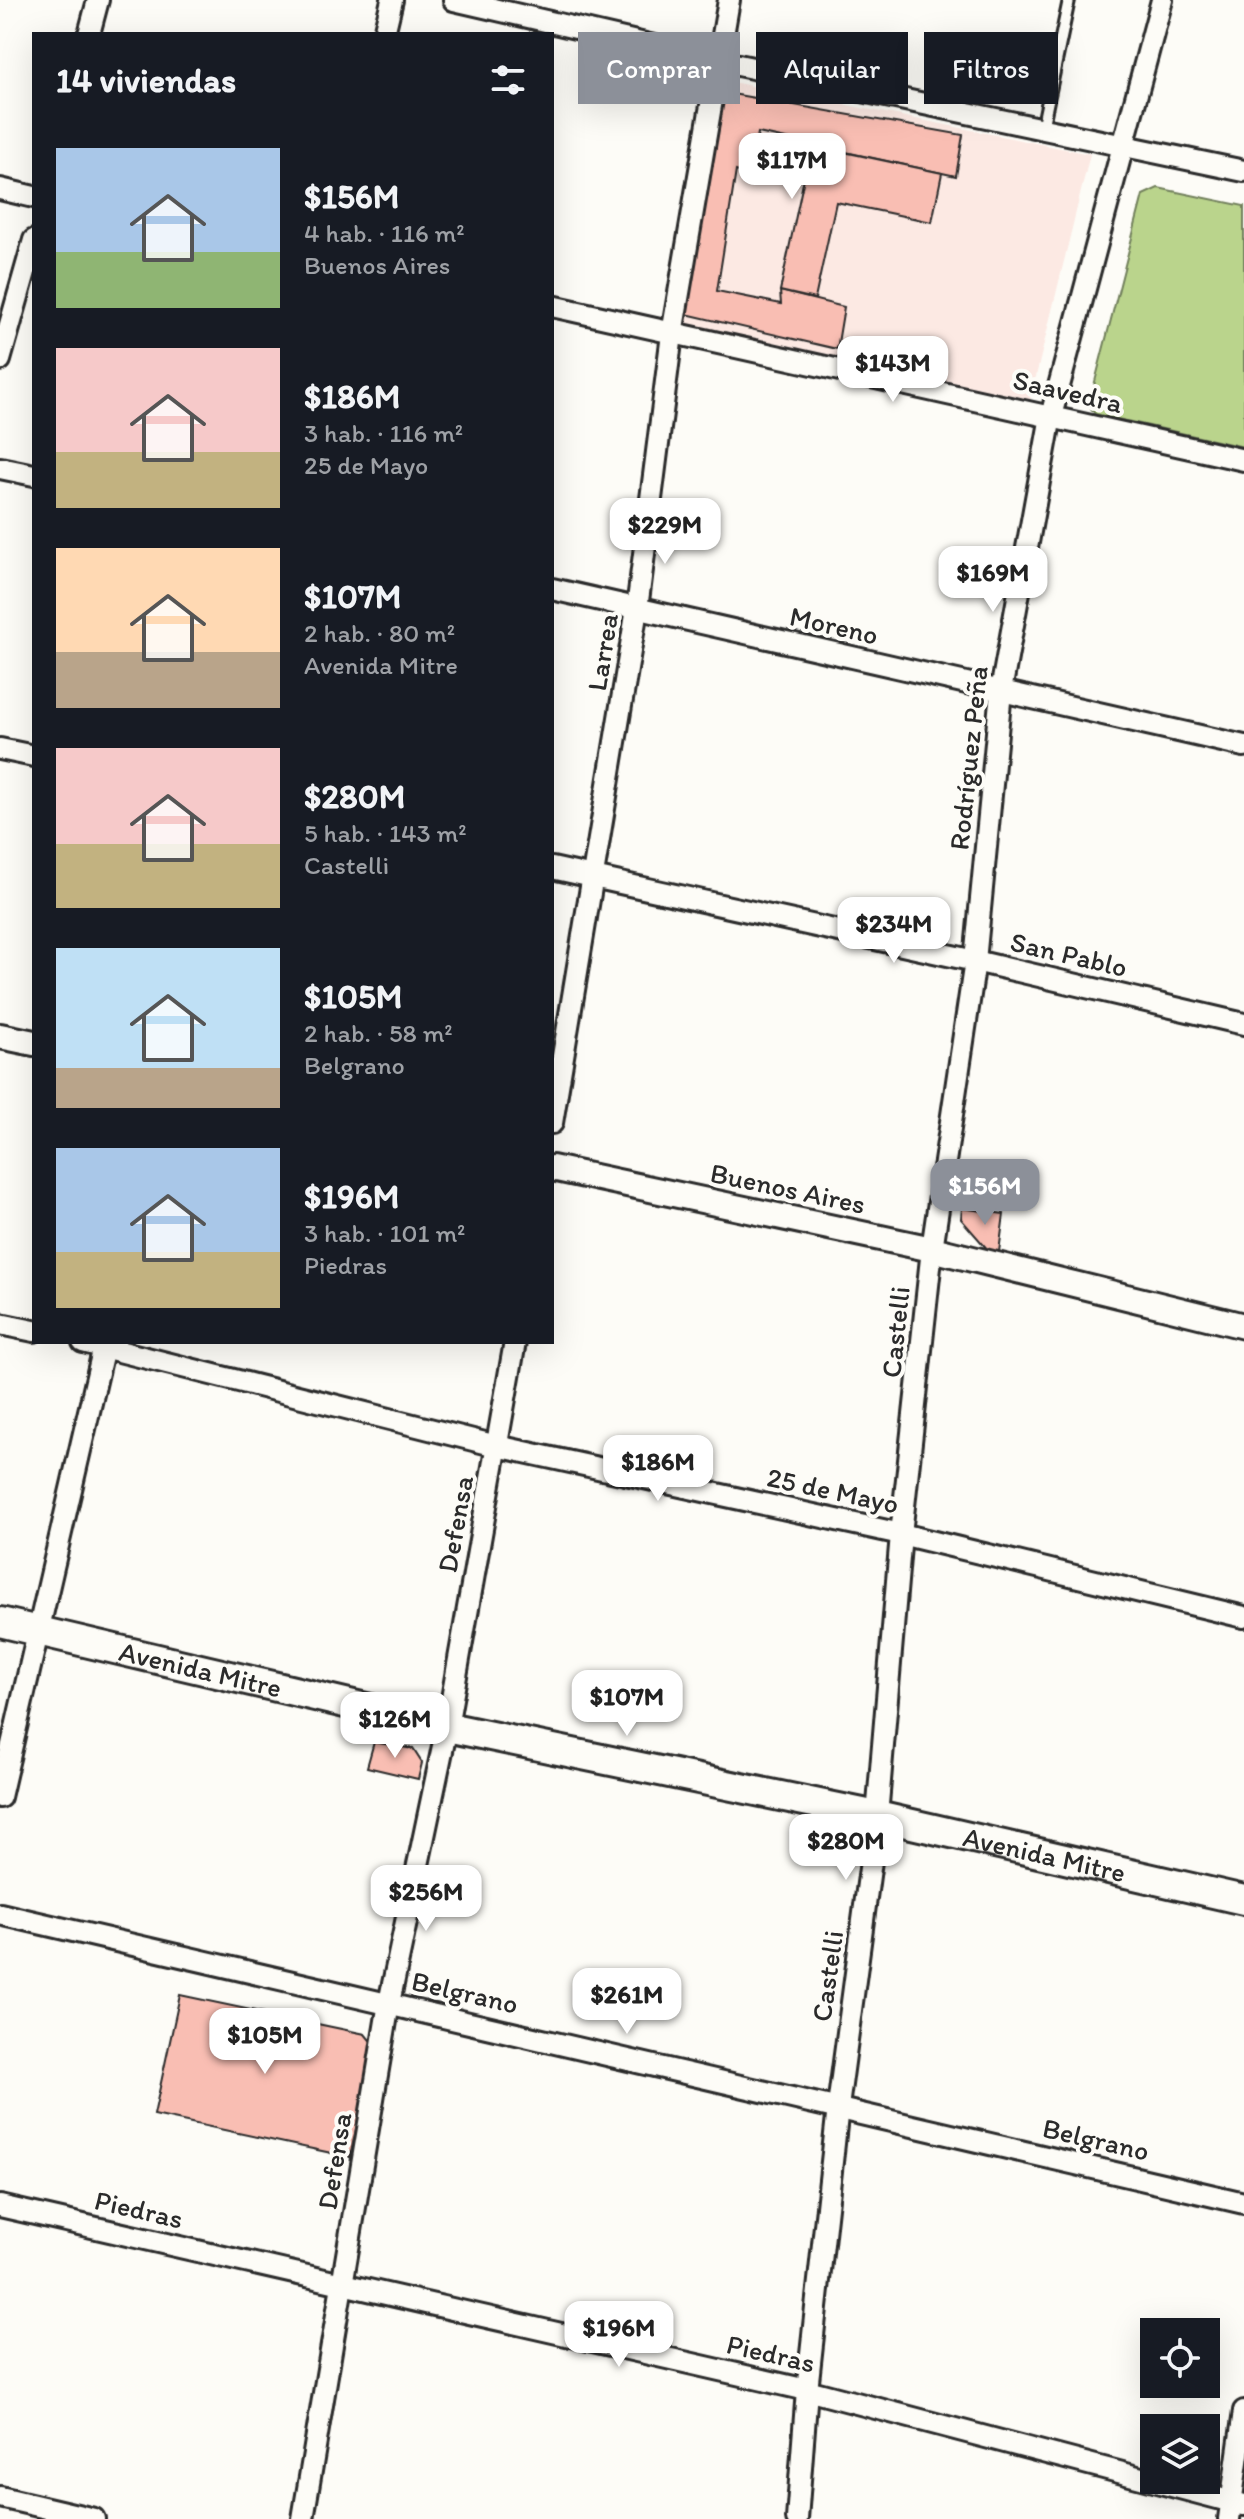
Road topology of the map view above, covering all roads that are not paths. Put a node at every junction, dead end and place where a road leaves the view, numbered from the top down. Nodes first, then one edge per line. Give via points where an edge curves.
1 (98, 0) edge
2 (392, 0) edge
3 (454, 0) edge
4 (729, 0) edge
5 (1069, 0) edge
6 (1162, 0) edge
7 (90, 32) edge
8 (384, 32) edge
9 (593, 32) edge
10 (724, 32) edge
11 (740, 65) edge
12 (712, 104) edge
13 (1042, 129) junction
14 (1122, 145) junction
15 (1244, 171) edge
16 (0, 189) edge
17 (32, 197) edge
18 (32, 247) edge
19 (554, 306) edge
20 (672, 334) junction
21 (0, 360) edge
22 (1051, 416) junction
23 (1244, 460) edge
24 (0, 468) edge
25 (32, 475) edge
26 (554, 589) edge
27 (637, 609) junction
28 (1001, 691) junction
29 (1244, 746) edge
30 (0, 749) edge
31 (32, 756) edge
32 (554, 868) edge
33 (593, 877) junction
34 (975, 961) junction
35 (1244, 1024) edge
36 (0, 1036) edge
37 (32, 1043) edge
38 (554, 1111) edge
39 (554, 1168) edge
40 (932, 1249) junction
41 (0, 1324) edge
42 (1244, 1326) edge
43 (32, 1331) edge
44 (104, 1344) edge
45 (515, 1344) edge
46 (497, 1446) junction
47 (901, 1534) junction
48 (1244, 1617) edge
49 (0, 1622) edge
50 (38, 1631) junction
51 (447, 1727) junction
52 (0, 1797) edge
53 (877, 1816) junction
54 (1244, 1900) edge
55 (0, 1914) edge
56 (389, 2003) junction
57 (838, 2107) junction
58 (1244, 2203) edge
59 (0, 2206) edge
60 (342, 2283) junction
61 (807, 2390) junction
62 (1244, 2411) edge
63 (0, 2497) edge
64 (1235, 2509) edge
65 (94, 2519) edge
66 (303, 2519) edge
67 (797, 2519) edge

1 - 7 street
2 - 8 street
3 - 9 street
4 - 10 street, Larrea
5 - 13 lane
6 - 14 street, Rodríguez Peña
11 - 13 street
12 - 20 street, Larrea
13 - 14 street
14 - 15 street
14 - 22 street, Rodríguez Peña
16 - 17 street
18 - 21 street
19 - 20 street, Saavedra
20 - 22 street, Saavedra
20 - 27 street, Larrea
22 - 23 street, Saavedra
22 - 28 street, Rodríguez Peña
24 - 25 street
26 - 27 street, Moreno
27 - 28 street, Moreno
27 - 33 street, Larrea
28 - 29 street, Moreno
28 - 34 street, Rodríguez Peña
30 - 31 street
32 - 33 street, San Pablo
33 - 34 street, San Pablo
33 - 38 street, Larrea
34 - 35 street, San Pablo
34 - 40 street, Rodríguez Peña
36 - 37 street
39 - 40 street, Buenos Aires
40 - 42 street, Buenos Aires
40 - 47 street, Castelli
41 - 43 street
44 - 46 street, 25 de Mayo
44 - 50 street
45 - 46 street, Defensa
46 - 47 street, 25 de Mayo
46 - 51 street, Defensa
47 - 48 street, 25 de Mayo
47 - 53 street, Castelli
49 - 50 main road, Avenida Mitre
50 - 51 main road, Avenida Mitre
50 - 52 street
51 - 53 main road, Avenida Mitre
51 - 56 street, Defensa
53 - 54 main road, Avenida Mitre
53 - 57 street, Castelli
55 - 56 street, Belgrano
56 - 57 street, Belgrano
56 - 60 street, Defensa
57 - 58 street, Belgrano
57 - 61 street, Castelli
59 - 60 street, Piedras
60 - 61 street, Piedras
60 - 66 street, Defensa
61 - 64 street, Piedras
61 - 67 street, Castelli
62 - 64 street
63 - 65 street

